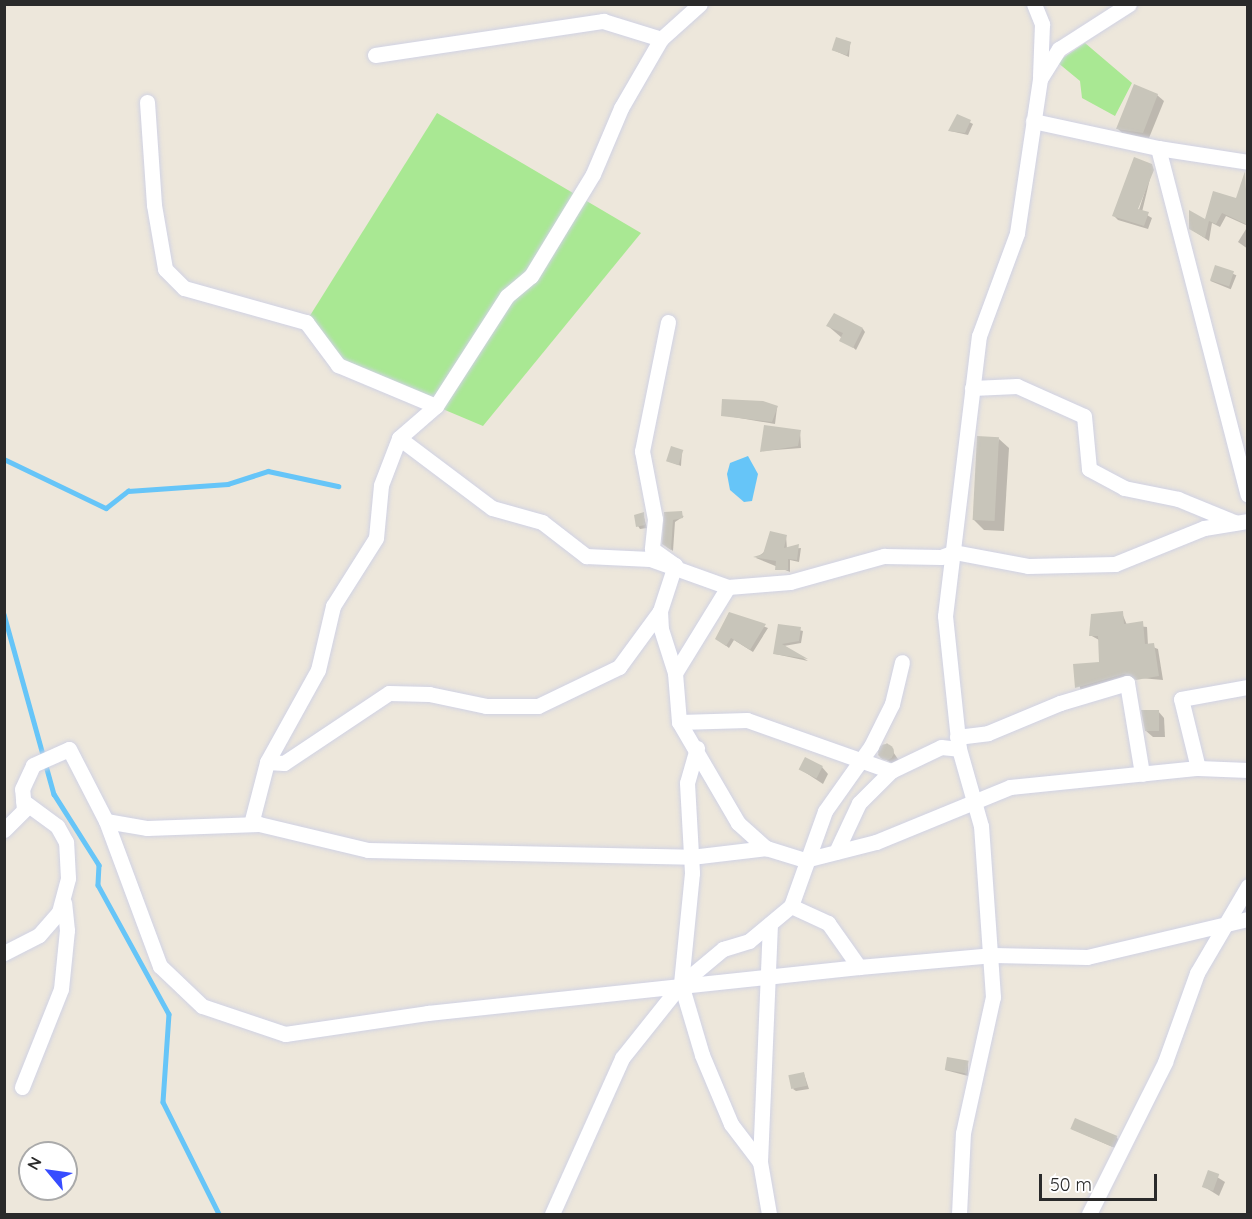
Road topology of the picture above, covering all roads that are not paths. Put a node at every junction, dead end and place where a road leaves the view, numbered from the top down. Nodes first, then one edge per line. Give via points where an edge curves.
1 (700, 4) edge
2 (1035, 4) edge
3 (1130, 4) edge
4 (661, 39) junction
5 (375, 55) dead end
6 (1040, 79) junction
7 (147, 102) dead end
8 (1033, 121) junction
9 (1158, 148) junction
10 (1248, 162) edge
11 (668, 322) dead end
12 (972, 388) junction
13 (436, 406) junction
14 (399, 438) junction
15 (1248, 495) edge
16 (1241, 521) edge
17 (954, 552) junction
18 (675, 565) junction
19 (728, 587) junction
20 (660, 611) junction
21 (902, 662) dead end
22 (675, 673) junction
23 (1248, 687) edge
24 (679, 722) junction
25 (958, 743) junction
26 (696, 748) junction
27 (267, 762) junction
28 (857, 763) junction
29 (1198, 768) junction
30 (1248, 770) edge
31 (891, 771) junction
32 (1142, 774) junction
33 (23, 801) junction
34 (972, 803) junction
35 (106, 821) junction
36 (251, 824) junction
37 (4, 830) edge
38 (766, 848) junction
39 (836, 852) junction
40 (692, 857) junction
41 (805, 860) junction
42 (1248, 886) edge
43 (63, 898) junction
44 (791, 906) junction
45 (1248, 919) edge
46 (1225, 920) junction
47 (770, 924) junction
48 (4, 953) edge
49 (993, 955) junction
50 (859, 967) junction
51 (767, 978) junction
52 (681, 984) junction
53 (22, 1087) dead end
54 (760, 1162) junction
55 (552, 1215) edge
56 (769, 1215) edge
57 (960, 1215) edge
58 (1089, 1215) edge

1 - 4 street
2 - 6 street via 1042,24
3 - 6 street via 1059,50
4 - 5 street via 603,21
4 - 13 street via 621,108 593,174 531,276 507,296
6 - 8 street
7 - 13 street via 154,205 165,269 184,288 306,322 338,365
8 - 9 street
8 - 12 street via 1017,233 979,336
9 - 10 street
9 - 15 street
11 - 18 street via 642,451 655,519 651,549
12 - 16 street via 1017,386 1084,416 1089,469 1094,473
12 - 17 street
13 - 14 street
14 - 18 street via 492,508 542,522 586,556
14 - 27 street via 381,485 376,538 333,606 318,670
16 - 17 street via 1102,565 1011,564
17 - 19 street via 940,557 884,556 790,582
17 - 25 street via 945,616
18 - 19 street
18 - 20 street
19 - 22 street
20 - 22 street
20 - 27 street via 619,667 538,706 389,693 284,763
21 - 28 street via 892,704
22 - 24 street
23 - 29 street via 1181,699
24 - 26 street
24 - 28 street via 747,720 815,741
25 - 31 street
25 - 32 street via 1060,703 1127,683
25 - 34 street
26 - 38 street via 738,823
26 - 40 street via 687,783
27 - 36 street
28 - 31 street
28 - 41 street via 828,805
29 - 30 street
29 - 32 street
31 - 39 street via 859,803
32 - 34 street via 1031,784
33 - 35 street via 22,789 33,765 69,749
33 - 37 street via 18,820
33 - 43 street via 42,810 66,842 68,878
34 - 39 street
34 - 49 street via 981,826
35 - 36 street via 181,829
35 - 52 street via 160,966 202,1006 285,1034
36 - 40 street via 368,850
38 - 40 street
38 - 41 street
39 - 41 street
40 - 52 street
41 - 44 street
42 - 46 street
43 - 48 street via 59,912 39,936
43 - 53 street via 67,930 61,988
44 - 47 street
44 - 50 street via 828,923
45 - 46 street
46 - 49 street via 1167,942 1087,957
46 - 58 street via 1197,974 1132,1133
47 - 51 street
47 - 52 street via 749,941 723,949
49 - 50 street
49 - 57 street via 993,997 963,1133
50 - 51 street
51 - 52 street
51 - 54 street
52 - 54 street via 702,1055 731,1124
52 - 55 street via 622,1058
54 - 56 street

